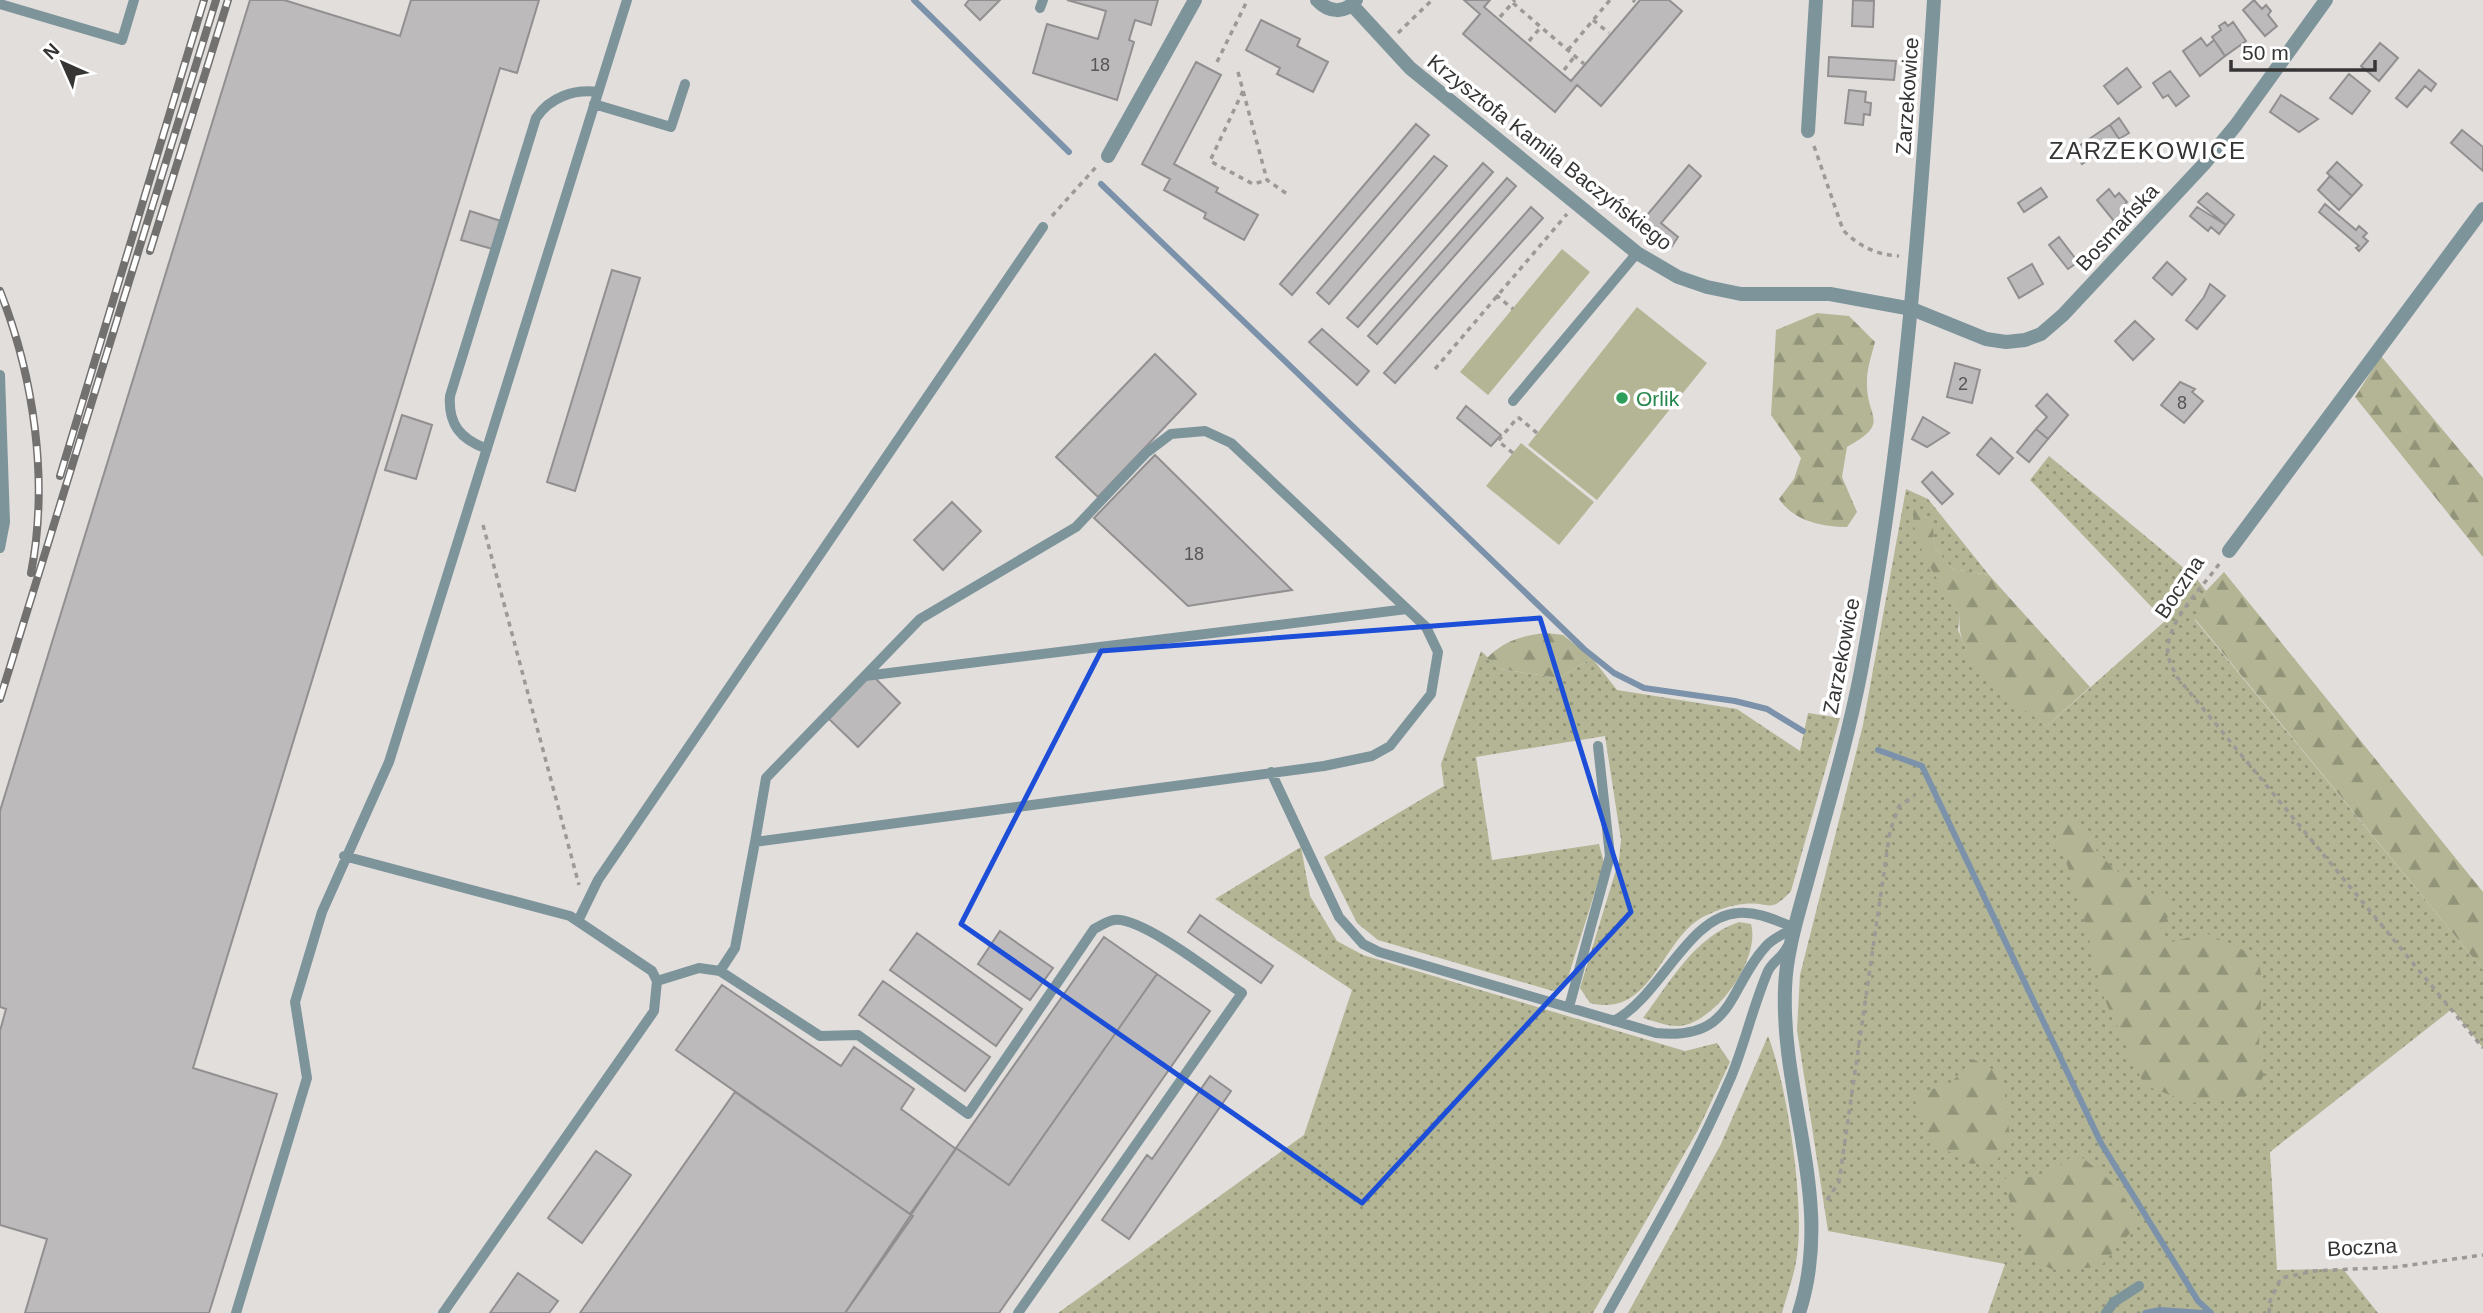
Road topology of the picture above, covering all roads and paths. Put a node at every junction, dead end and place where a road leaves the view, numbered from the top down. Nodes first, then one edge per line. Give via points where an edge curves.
1 (134, 0) edge
2 (627, 0) edge
3 (1195, 0) edge
4 (1317, 0) edge
5 (1432, 0) edge
6 (1610, 0) edge
7 (1816, 0) edge
8 (1934, 0) edge
9 (2326, 0) edge
10 (1247, 1) edge
11 (1514, 1) edge
12 (1354, 2) edge
13 (0, 4) edge
14 (1500, 17) dead end
15 (1593, 20) junction
16 (1541, 27) junction
17 (1609, 33) dead end
18 (1394, 37) dead end
19 (1529, 41) dead end
20 (1568, 50) junction
21 (1575, 57) junction
22 (1217, 62) dead end
23 (1584, 64) dead end
24 (1564, 70) dead end
25 (1238, 72) dead end
26 (685, 84) dead end
27 (1243, 91) junction
28 (598, 92) junction
29 (594, 104) junction
30 (1808, 131) joint
31 (1108, 156) joint
32 (1268, 180) junction
33 (1287, 194) dead end
34 (2483, 209) edge
35 (1571, 210) dead end
36 (1043, 228) joint
37 (1637, 253) junction
38 (1918, 256) junction
39 (1496, 295) junction
40 (1513, 309) dead end
41 (1912, 309) junction
42 (1435, 369) dead end
43 (0, 375) edge
44 (1513, 401) joint
45 (1518, 417) junction
46 (1537, 433) dead end
47 (487, 449) junction
48 (1513, 453) dead end
49 (483, 525) dead end
50 (0, 548) edge
51 (2228, 551) joint
52 (1407, 609) junction
53 (865, 676) junction
54 (1598, 746) dead end
55 (1271, 772) junction
56 (1914, 796) dead end
57 (755, 842) junction
58 (344, 856) junction
59 (581, 893) dead end
60 (578, 921) junction
61 (1795, 928) junction
62 (720, 971) junction
63 (657, 981) junction
64 (1569, 1007) junction
65 (1614, 1021) junction
66 (2483, 1048) edge
67 (1814, 1219) junction
68 (2483, 1255) edge
69 (2139, 1286) dead end
70 (236, 1313) edge
71 (443, 1313) edge
72 (1018, 1313) edge
73 (1608, 1313) edge
74 (1799, 1313) edge
75 (2106, 1313) edge
76 (2269, 1313) edge

1 - 13 lane via 122,40
2 - 28 lane
3 - 31 street
4 - 12 street via 1336,11
5 - 18 path
6 - 15 path
7 - 30 street
8 - 38 street, Zarzekowice
9 - 41 street, Bosmańska via 2204,164 2041,334 2006,342 1986,339
10 - 22 path
11 - 14 path
11 - 16 path
12 - 37 street, Krzysztofa Kamila Baczyńskiego via 1410,68
15 - 17 path
15 - 20 path
16 - 19 path
16 - 20 path
20 - 21 path
21 - 23 path
21 - 24 path
25 - 27 path
26 - 29 lane via 671,127
27 - 32 path
27 - 32 path via 1210,161 1253,184
28 - 29 lane
28 - 47 lane via 554,100 536,118 450,396 449,410 457,431
29 - 47 lane
30 - 38 path via 1843,230 1870,250 1888,256
31 - 36 path
32 - 33 path
34 - 51 street, Boczna
35 - 39 path
36 - 60 lane via 598,880
37 - 41 street, Krzysztofa Kamila Baczyńskiego via 1678,277 1707,287 1741,293 1830,294
37 - 44 lane
38 - 41 street, Zarzekowice
39 - 40 path
39 - 42 path
41 - 61 street, Zarzekowice via 1861,673
43 - 50 lane via 5,522
44 - 45 path via 1524,410
45 - 46 path
45 - 48 path via 1498,441
47 - 58 lane via 389,762
49 - 59 path
51 - 66 path, Boczna via 2175,625 2168,645 2177,677
52 - 53 lane
52 - 53 lane via 1231,443 1205,431 1171,434 1146,453 1076,527 920,619
52 - 55 lane via 1426,627 1438,652 1431,694 1390,746 1372,756
53 - 57 lane via 766,778
54 - 64 lane via 1610,856
55 - 57 lane
55 - 64 lane via 1339,917 1363,944
56 - 67 path via 1899,806 1890,831 1839,1182
57 - 62 lane via 735,948
58 - 60 lane via 540,906
58 - 70 lane via 295,1002 307,1078
60 - 63 lane via 652,971
61 - 65 lane via 1764,916 1737,913 1715,920 1699,931 1640,1004
61 - 65 lane via 1765,948 1732,1003 1695,1031 1656,1033
61 - 67 street, Zarzekowice via 1785,988
61 - 73 lane via 1784,955 1769,968 1732,1076 1676,1193
62 - 63 lane via 699,968
62 - 72 lane via 820,1037 858,1035 968,1114 1094,929 1112,920 1129,921 1163,939 1242,993
63 - 71 lane via 654,1011
64 - 65 lane
67 - 74 street, Zarzekowice
68 - 76 path, Boczna via 2281,1278
69 - 75 lane

